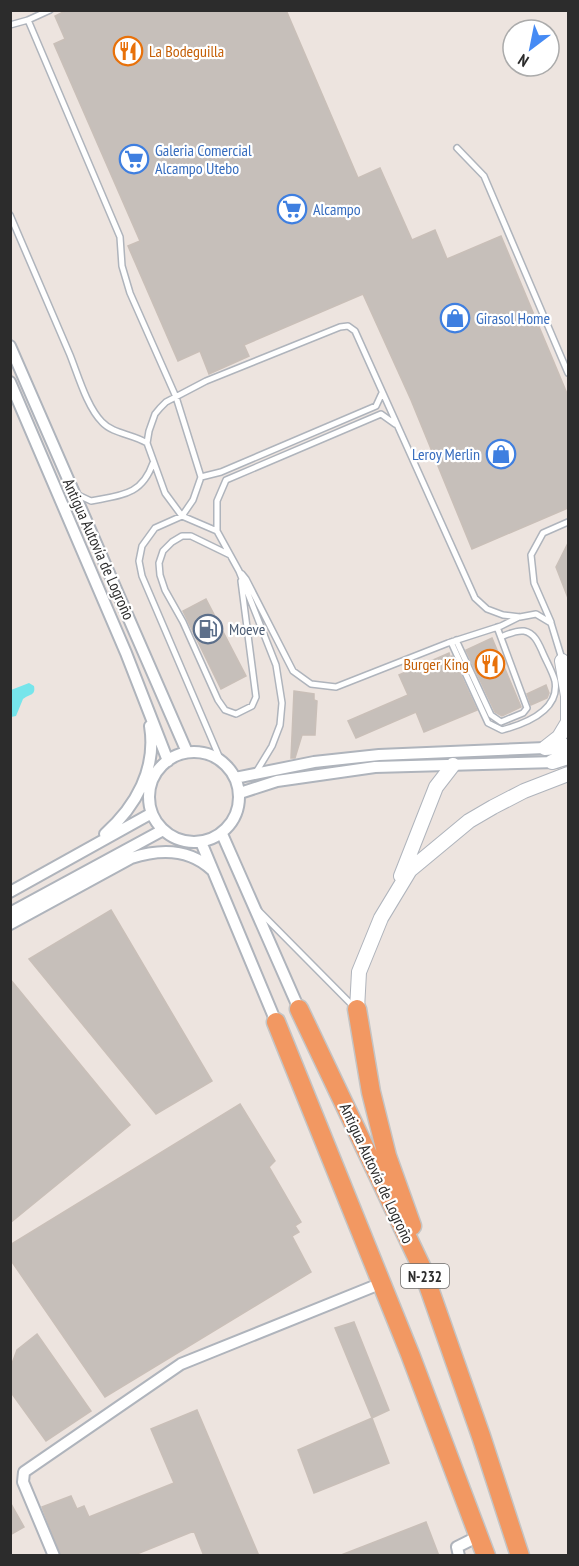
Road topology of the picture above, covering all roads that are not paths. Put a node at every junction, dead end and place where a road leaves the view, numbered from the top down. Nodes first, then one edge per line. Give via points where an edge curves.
1 (50, 10) edge
2 (28, 20) junction
3 (11, 24) edge
4 (457, 148) dead end
5 (10, 215) edge
6 (10, 346) edge
7 (568, 373) edge
8 (10, 382) edge
9 (382, 393) junction
10 (176, 397) junction
11 (395, 424) junction
12 (147, 443) junction
13 (153, 461) junction
14 (201, 477) junction
15 (74, 492) junction
16 (182, 516) junction
17 (568, 522) edge
18 (217, 531) junction
19 (230, 555) junction
20 (239, 571) junction
21 (520, 616) junction
22 (552, 623) junction
23 (497, 627) junction
24 (501, 638) junction
25 (453, 641) junction
26 (565, 667) edge
27 (147, 711) junction
28 (568, 723) edge
29 (568, 746) edge
30 (545, 748) junction
31 (187, 752) junction
32 (568, 759) edge
33 (168, 761) junction
34 (221, 761) junction
35 (552, 762) joint
36 (453, 765) junction
37 (254, 774) junction
38 (568, 774) edge
39 (236, 778) junction
40 (240, 793) junction
41 (152, 813) junction
42 (163, 830) junction
43 (222, 834) junction
44 (201, 842) junction
45 (88, 849) junction
46 (212, 870) junction
47 (10, 892) edge
48 (392, 897) junction
49 (253, 904) junction
50 (10, 914) edge
51 (10, 924) edge
52 (299, 1009) joint
53 (357, 1009) junction
54 (276, 1022) joint
55 (422, 1268) junction
56 (382, 1283) junction
57 (479, 1536) junction
58 (522, 1550) edge
59 (54, 1556) edge
60 (459, 1556) edge
61 (486, 1556) edge

1 - 2 lane
2 - 3 lane
2 - 10 lane via 120,237 122,266 130,293
4 - 7 lane via 484,176
5 - 12 lane via 97,415 114,430
6 - 15 street, Antigua Autovía de Logroño
8 - 27 street, Antigua Autovía de Logroño
9 - 10 lane via 354,331 348,326 317,335
9 - 11 lane
9 - 14 lane via 376,406
10 - 12 lane via 155,414
10 - 14 lane
11 - 18 lane via 381,414 226,480 217,501
11 - 21 lane via 475,597 487,609
12 - 13 lane
13 - 15 lane via 139,488 92,501
13 - 16 lane via 165,493
14 - 16 lane
15 - 31 street, Antigua Autovía de Logroño
16 - 18 lane
16 - 34 lane via 150,534 139,561
17 - 22 lane via 543,533 531,555 534,583
18 - 19 lane
19 - 20 lane
19 - 20 lane via 191,536 182,536 164,551 159,563 165,590 218,700 225,710 236,714 252,706 256,697
20 - 25 lane via 293,671 310,684 336,687
20 - 37 lane via 276,665 282,703 277,736
21 - 22 lane via 536,614
21 - 23 lane
22 - 26 lane
23 - 24 lane
23 - 25 lane
24 - 25 lane via 527,708 501,723 491,715
24 - 25 lane via 522,631 531,634 538,641 555,682 555,697 547,708 532,720 502,730 488,723
26 - 28 street
27 - 33 street, Antigua Autovía de Logroño
27 - 45 street via 151,754 145,779 123,817
28 - 30 street
29 - 30 street
30 - 37 street via 379,755
31 - 33 street
31 - 34 street
32 - 35 street
33 - 41 street via 153,777 149,791
34 - 39 street
35 - 36 street
36 - 40 street via 375,767 277,781
36 - 48 street via 436,787
37 - 39 street
38 - 48 street via 524,791 469,821 410,870
39 - 40 street
40 - 43 street via 232,823
41 - 42 street
41 - 45 street
42 - 44 street via 177,840
42 - 50 street
43 - 44 street
43 - 49 street, Antigua Autovía de Logroño
44 - 46 street
45 - 47 street
46 - 51 street via 192,855 150,852 131,858
46 - 54 street
48 - 53 street via 359,972
49 - 52 street, Antigua Autovía de Logroño
49 - 53 lane
52 - 55 highway, Antigua Autovía de Logroño / N-232
53 - 55 highway via 387,1156 417,1241
54 - 56 highway, Antigua Autovía de Logroño / N-232
55 - 58 highway, Antigua Autovía de Logroño / N-232
56 - 57 highway, Antigua Autovía de Logroño / N-232
56 - 59 street via 181,1364 24,1472 23,1482
57 - 60 street via 457,1547
57 - 61 highway, Antigua Autovía de Logroño / N-232

